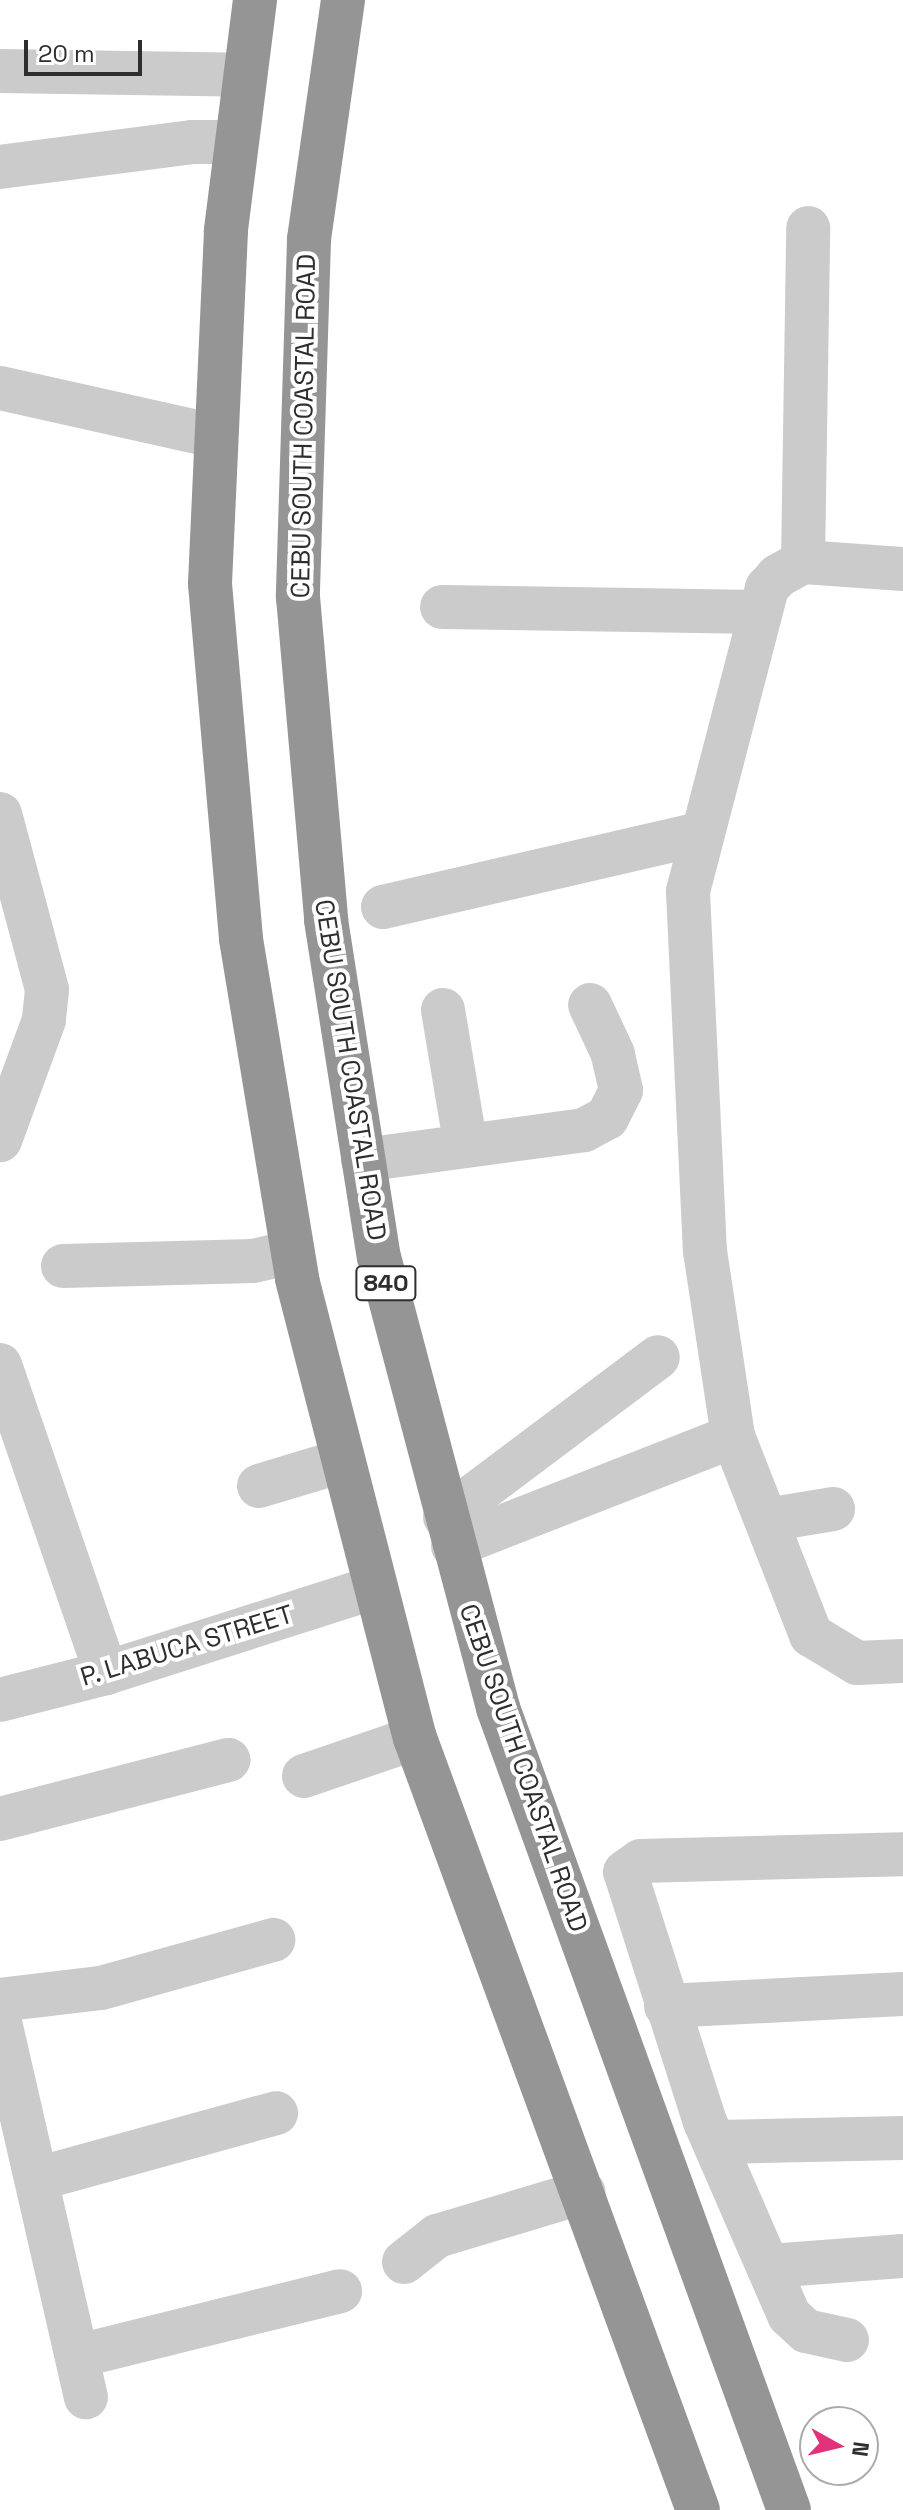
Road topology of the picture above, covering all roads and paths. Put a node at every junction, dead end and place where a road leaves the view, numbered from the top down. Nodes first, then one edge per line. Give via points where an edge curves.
1 (255, 0) edge
2 (343, 0) edge
3 (0, 71) edge
4 (244, 75) junction
5 (236, 142) junction
6 (0, 167) edge
7 (808, 228) dead end
8 (0, 388) edge
9 (214, 436) junction
10 (803, 562) junction
11 (903, 569) edge
12 (442, 607) dead end
13 (760, 612) junction
14 (0, 814) edge
15 (700, 834) junction
16 (383, 907) dead end
17 (16, 946) edge
18 (590, 1005) dead end
19 (443, 1010) dead end
20 (0, 1140) edge
21 (465, 1142) junction
22 (363, 1160) junction
23 (292, 1252) junction
24 (63, 1266) dead end
25 (658, 1357) dead end
26 (0, 1365) edge
27 (733, 1436) junction
28 (342, 1461) junction
29 (259, 1486) dead end
30 (833, 1509) dead end
31 (767, 1520) junction
32 (449, 1531) junction
33 (373, 1588) junction
34 (903, 1661) edge
35 (106, 1673) junction
36 (0, 1700) edge
37 (415, 1738) junction
38 (228, 1760) dead end
39 (304, 1776) dead end
40 (0, 1819) edge
41 (903, 1854) edge
42 (273, 1940) dead end
43 (903, 1994) edge
44 (0, 2000) edge
45 (666, 2006) junction
46 (0, 2022) edge
47 (276, 2113) dead end
48 (903, 2138) edge
49 (716, 2142) junction
50 (37, 2179) junction
51 (584, 2192) junction
52 (903, 2256) edge
53 (404, 2262) dead end
54 (770, 2266) junction
55 (340, 2291) dead end
56 (847, 2340) dead end
57 (691, 2507) edge
58 (789, 2510) edge

1 - 4 highway
2 - 22 highway, CEBU SOUTH COASTAL ROAD / 840 via 309,240 298,597 326,920
3 - 4 street
4 - 5 highway
5 - 6 street via 193,142
5 - 9 highway
7 - 10 street
8 - 9 street
9 - 23 highway via 210,584 219,723 241,939
10 - 11 street
10 - 13 street via 772,582
12 - 13 street
13 - 15 street
14 - 17 street
15 - 16 street
15 - 27 street via 688,892 705,1251
17 - 20 street via 47,990 44,1020
18 - 21 street via 613,1054 621,1090 607,1118 584,1130
19 - 21 street
21 - 22 street
22 - 32 highway, CEBU SOUTH COASTAL ROAD / 840 via 379,1257
23 - 24 street via 253,1261
23 - 28 highway
25 - 32 street
26 - 35 street
27 - 31 street
27 - 32 street
28 - 29 street
28 - 33 highway
30 - 31 street
31 - 34 street via 811,1635 857,1663
32 - 58 highway, CEBU SOUTH COASTAL ROAD / 840 via 498,1708
33 - 35 street, P. LABUCA STREET
33 - 37 highway
35 - 36 street, P. LABUCA STREET
37 - 39 street
37 - 51 highway
38 - 40 street
41 - 45 street via 641,1861 625,1872 628,1893
42 - 44 street via 101,1988
43 - 45 street
45 - 49 street
46 - 50 street
47 - 50 street
48 - 49 street
49 - 54 street
50 - 55 street via 82,2376
51 - 53 street via 437,2236
51 - 57 highway
52 - 54 street
54 - 56 street via 789,2315 806,2331

